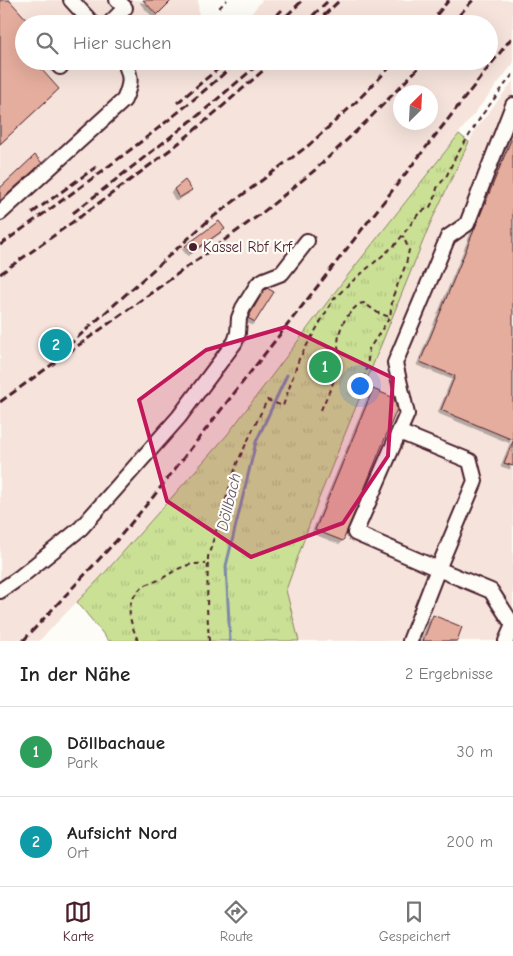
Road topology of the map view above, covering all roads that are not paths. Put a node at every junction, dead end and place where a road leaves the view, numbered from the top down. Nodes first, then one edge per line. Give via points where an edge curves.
1 (71, 0) edge
2 (117, 0) edge
3 (84, 15) edge
4 (118, 15) edge
5 (128, 70) edge
6 (513, 105) edge
7 (0, 214) edge
8 (307, 241) dead end
9 (400, 432) junction
10 (438, 569) junction
11 (0, 591) edge
12 (513, 625) edge
13 (410, 641) edge
14 (506, 641) edge

1 - 3 lane
2 - 4 lane via 125,8
5 - 7 lane via 129,89 124,100
6 - 9 lane via 467,224 448,238 395,364 407,414
8 - 11 lane via 282,273 258,284 238,318 235,342 135,468 81,528
9 - 10 lane via 470,461 475,481
9 - 10 lane via 355,533
10 - 12 lane via 491,591
10 - 13 lane
12 - 14 lane

